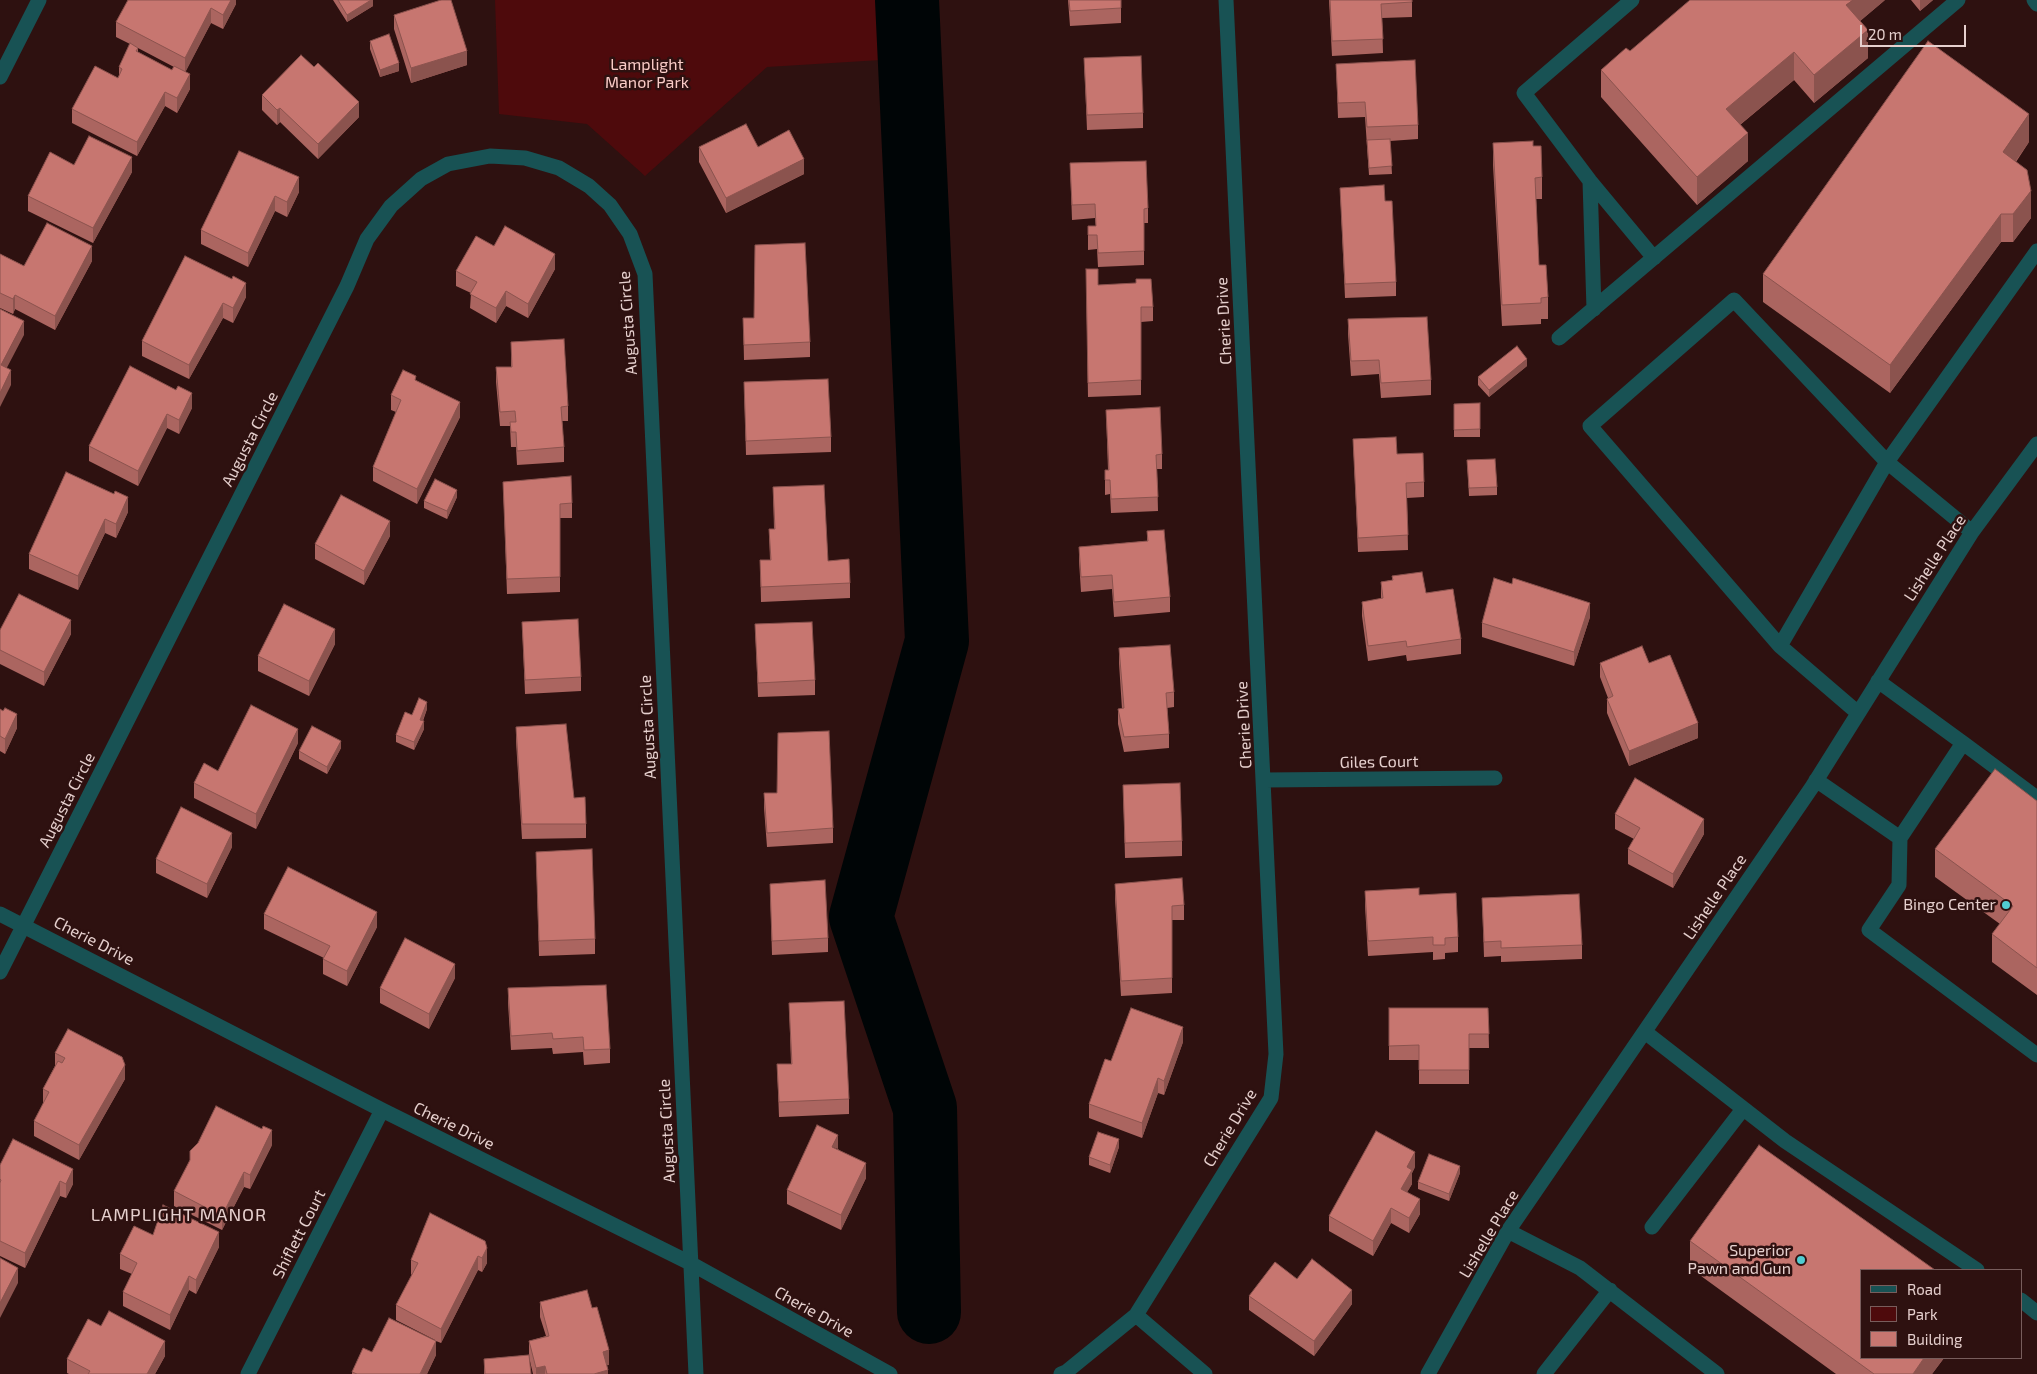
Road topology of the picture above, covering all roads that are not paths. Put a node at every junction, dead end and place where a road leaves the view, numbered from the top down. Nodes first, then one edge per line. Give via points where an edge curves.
1 (39, 0) edge
2 (1226, 0) edge
3 (1632, 0) edge
4 (1958, 0) edge
5 (2034, 0) edge
6 (2037, 4) edge
7 (0, 76) edge
8 (1590, 181) junction
9 (2037, 251) edge
10 (1654, 258) junction
11 (1594, 309) junction
12 (1559, 338) dead end
13 (2037, 444) edge
14 (1887, 462) junction
15 (1972, 532) junction
16 (1780, 646) junction
17 (1878, 680) junction
18 (1858, 713) junction
19 (1963, 743) junction
20 (1495, 778) dead end
21 (1264, 780) junction
22 (1816, 780) junction
23 (2037, 798) edge
24 (1900, 838) junction
25 (0, 914) edge
26 (23, 925) junction
27 (0, 972) edge
28 (1645, 1032) junction
29 (2037, 1055) edge
30 (1743, 1109) junction
31 (382, 1110) junction
32 (1652, 1227) dead end
33 (1508, 1232) junction
34 (690, 1263) junction
35 (1976, 1269) edge
36 (1610, 1290) junction
37 (2022, 1301) edge
38 (2037, 1313) edge
39 (1136, 1315) junction
40 (248, 1374) edge
41 (696, 1374) edge
42 (890, 1374) edge
43 (1061, 1374) edge
44 (1205, 1374) edge
45 (1428, 1374) edge
46 (1544, 1374) edge
47 (1717, 1374) edge

1 - 7 street
2 - 21 street, Cherie Drive
3 - 8 street via 1524,93
4 - 10 street
5 - 6 street
8 - 10 street
8 - 11 street
9 - 14 street
10 - 11 street
11 - 12 street
13 - 15 street, Lishelle Place
14 - 15 street
14 - 16 street
14 - 16 street via 1734,300 1590,426
15 - 17 street, Lishelle Place
16 - 18 street
17 - 18 street, Lishelle Place
17 - 19 street
18 - 22 street, Lishelle Place
19 - 23 street
19 - 24 street
20 - 21 street, Giles Court
21 - 39 street, Cherie Drive via 1276,1054 1271,1098
22 - 24 street
22 - 28 street, Lishelle Place
24 - 29 street via 1899,885 1869,930
25 - 26 street, Cherie Drive
26 - 27 street, Augusta Circle
26 - 31 street, Cherie Drive
26 - 34 street, Augusta Circle via 348,286 367,239 391,206 421,180 448,164 490,156 525,158 559,168 589,186 610,205 630,234 645,274
28 - 30 street
28 - 33 street, Lishelle Place
30 - 32 street
30 - 35 street via 1785,1141
31 - 34 street, Cherie Drive
31 - 40 street, Shiflett Court
33 - 36 street via 1580,1268
33 - 45 street, Lishelle Place
34 - 41 street, Augusta Circle
34 - 42 street, Cherie Drive
36 - 46 street
36 - 47 street
37 - 38 street
39 - 43 street, Cherie Drive
39 - 44 street

